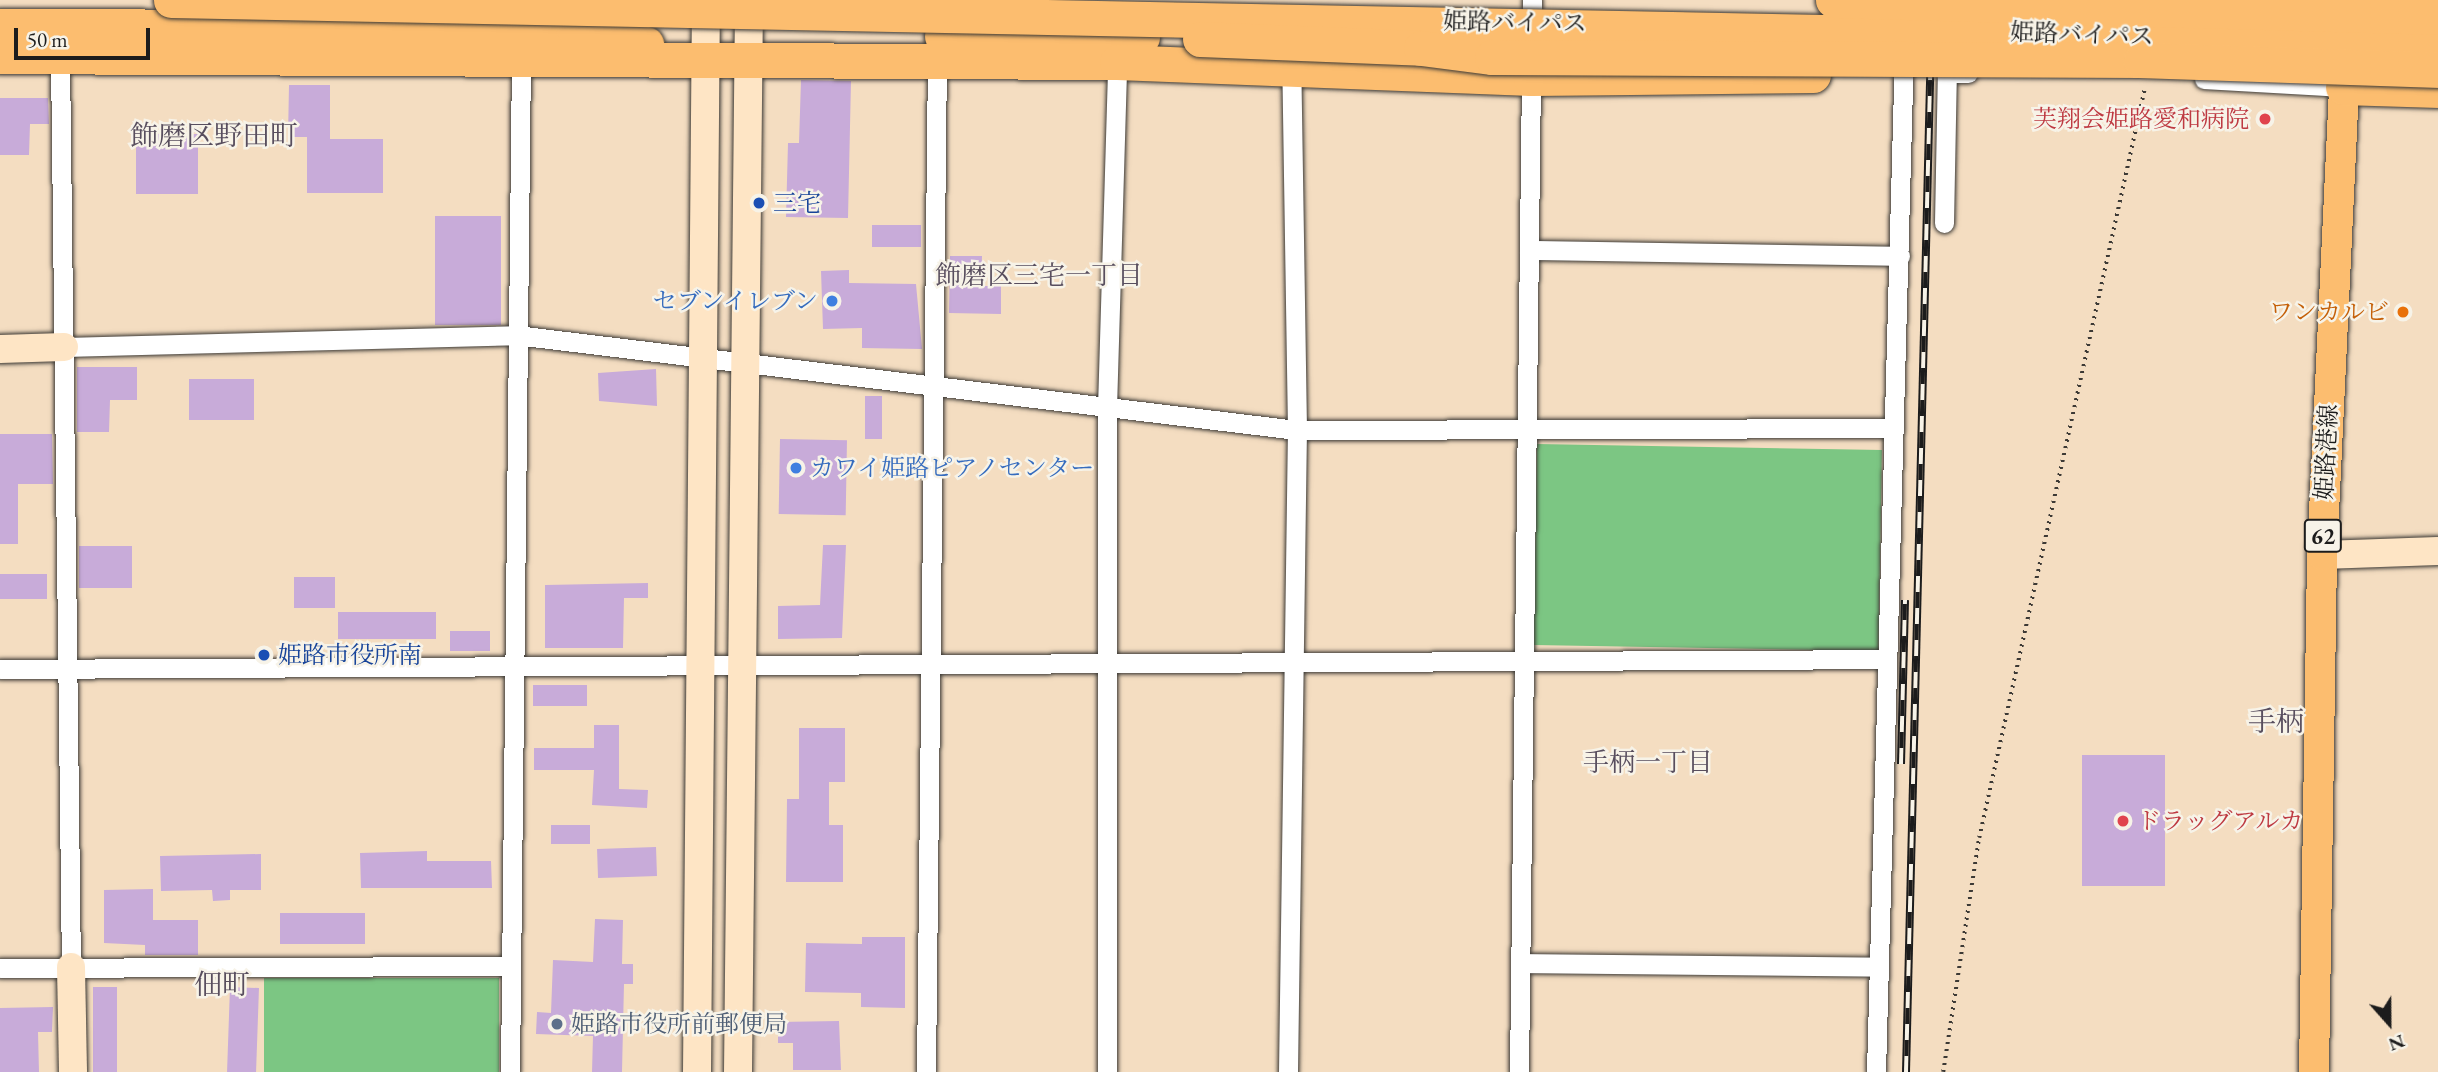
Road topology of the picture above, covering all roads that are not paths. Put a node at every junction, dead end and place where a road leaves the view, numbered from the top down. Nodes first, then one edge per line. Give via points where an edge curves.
1 (171, 0) edge
2 (706, 0) edge
3 (749, 0) edge
4 (1288, 0) edge
5 (1532, 0) edge
6 (1833, 0) edge
7 (1949, 0) edge
8 (2191, 0) edge
9 (2350, 0) edge
10 (1891, 8) edge
11 (2438, 17) edge
12 (0, 26) edge
13 (2438, 44) edge
14 (1421, 48) junction
15 (0, 56) edge
16 (60, 58) junction
17 (521, 58) junction
18 (708, 58) junction
19 (747, 58) junction
20 (937, 60) junction
21 (1117, 62) junction
22 (2438, 70) edge
23 (1947, 73) junction
24 (1292, 74) junction
25 (1903, 74) junction
26 (2172, 77) junction
27 (1531, 78) junction
28 (2343, 87) junction
29 (2438, 90) edge
30 (1944, 223) dead end
31 (1529, 250) junction
32 (1900, 256) junction
33 (516, 335) junction
34 (64, 347) junction
35 (0, 349) edge
36 (704, 361) junction
37 (747, 368) junction
38 (934, 388) junction
39 (1107, 408) junction
40 (1530, 428) junction
41 (1891, 428) junction
42 (1297, 430) junction
43 (2438, 551) edge
44 (2322, 555) junction
45 (1294, 659) junction
46 (1526, 659) junction
47 (1886, 659) junction
48 (701, 662) junction
49 (744, 663) junction
50 (930, 663) junction
51 (1108, 663) junction
52 (515, 664) junction
53 (0, 669) edge
54 (66, 669) junction
55 (1523, 963) junction
56 (509, 966) junction
57 (71, 967) junction
58 (1878, 967) junction
59 (0, 968) edge
60 (73, 1072) edge
61 (510, 1072) edge
62 (697, 1072) edge
63 (738, 1072) edge
64 (926, 1072) edge
65 (1107, 1072) edge
66 (1288, 1072) edge
67 (1519, 1072) edge
68 (1876, 1072) edge
69 (2314, 1072) edge

1 - 10 highway, 姫路バイパス, bridge
2 - 18 street
3 - 19 street
4 - 24 street
5 - 27 street
6 - 10 highway, 姫路バイパス, bridge
7 - 23 street
8 - 26 street
9 - 28 main road, 姫路港線 / 62
10 - 11 highway, 姫路バイパス, bridge
10 - 13 highway, 姫路バイパス, bridge
10 - 14 highway, bridge via 1853,41
10 - 25 street
12 - 18 highway via 574,28
14 - 19 highway, bridge via 1142,37 812,36
14 - 22 highway, bridge via 1492,57 2141,60
15 - 16 highway
16 - 17 highway
16 - 34 street
17 - 18 highway
17 - 33 street
18 - 19 highway
18 - 36 street
19 - 20 highway
19 - 37 street
20 - 21 highway
20 - 38 street
21 - 24 highway
21 - 39 street
23 - 26 street
23 - 30 street
24 - 27 highway
24 - 42 street
25 - 27 highway
25 - 32 street
26 - 28 street
27 - 31 street
28 - 29 highway
28 - 44 main road, 姫路港線 / 62
31 - 32 street
31 - 40 street
32 - 41 street
33 - 34 street
33 - 36 street
33 - 52 street
34 - 35 street
34 - 54 street
36 - 37 street
36 - 48 street
37 - 38 street
37 - 49 street
38 - 39 street
38 - 50 street
39 - 42 street
39 - 51 street
40 - 41 street
40 - 42 street
40 - 46 street
41 - 47 street
42 - 45 street
43 - 44 street
44 - 69 main road, 姫路港線 / 62
45 - 46 street
45 - 51 street
45 - 66 street
46 - 47 street
46 - 55 street
47 - 58 street
48 - 49 street
48 - 52 street
48 - 62 street
49 - 50 street
49 - 63 street
50 - 51 street
50 - 64 street
51 - 65 street
52 - 54 street
52 - 56 street
53 - 54 street
54 - 57 street
55 - 58 street
55 - 67 street
56 - 57 street
56 - 61 street
57 - 59 street
57 - 60 street
58 - 68 street

